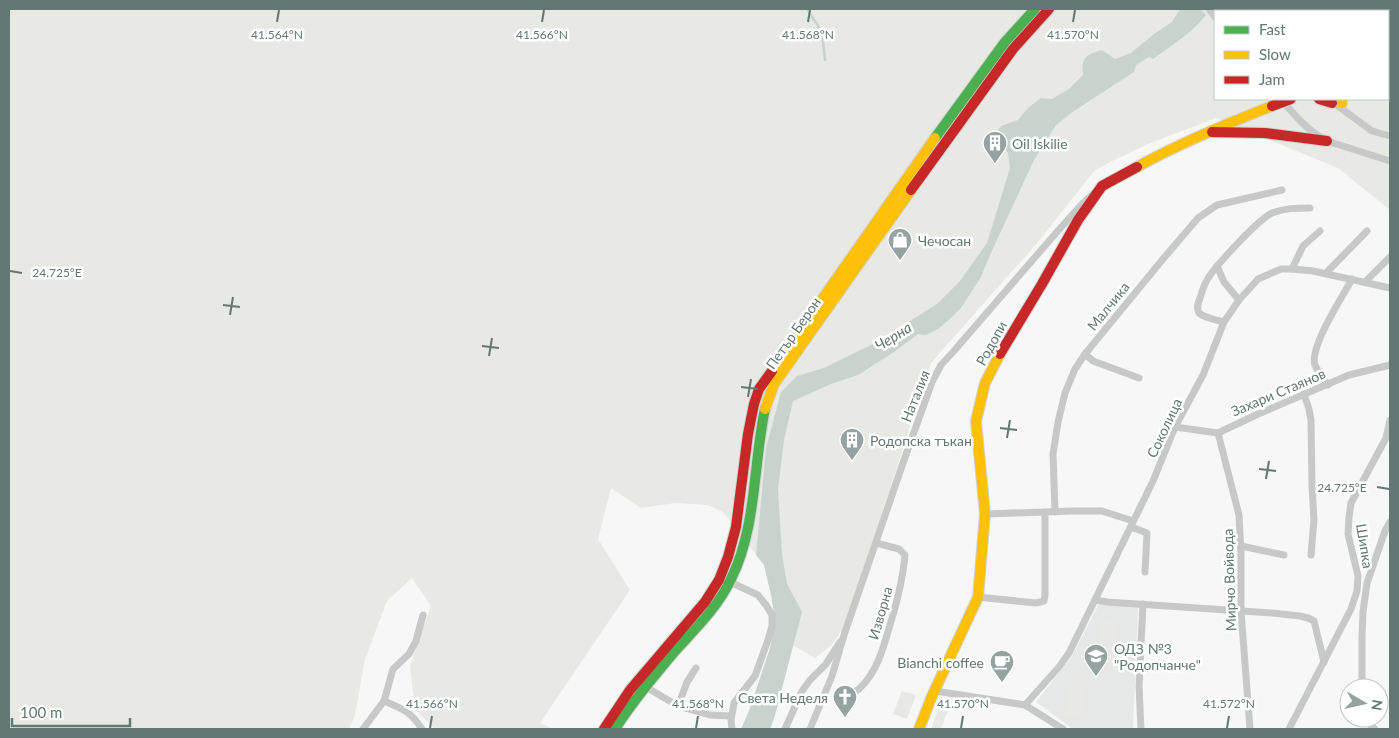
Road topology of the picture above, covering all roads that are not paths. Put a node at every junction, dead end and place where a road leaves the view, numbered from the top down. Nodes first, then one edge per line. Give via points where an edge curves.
1 (1035, 9) edge
2 (1049, 9) edge
3 (1282, 100) edge
4 (1287, 100) edge
5 (1337, 100) edge
6 (1206, 132) junction
7 (1390, 136) edge
8 (1327, 142) junction
9 (1390, 161) edge
10 (1102, 186) junction
11 (1282, 190) dead end
12 (1310, 208) dead end
13 (1320, 231) dead end
14 (1367, 231) dead end
15 (1390, 257) edge
16 (1217, 266) junction
17 (1292, 269) junction
18 (1326, 273) junction
19 (1352, 279) junction
20 (1365, 282) junction
21 (1390, 288) edge
22 (1239, 300) junction
23 (1224, 322) junction
24 (1085, 354) junction
25 (1390, 365) edge
26 (1139, 378) dead end
27 (1328, 385) junction
28 (1304, 394) junction
29 (1390, 420) edge
30 (1175, 427) junction
31 (1218, 432) junction
32 (1045, 512) junction
33 (1055, 512) junction
34 (985, 514) junction
35 (1390, 522) edge
36 (1132, 524) junction
37 (876, 543) junction
38 (1240, 546) junction
39 (1311, 555) dead end
40 (1284, 556) dead end
41 (1145, 572) dead end
42 (730, 582) junction
43 (978, 597) junction
44 (1095, 600) junction
45 (1143, 604) junction
46 (1241, 611) junction
47 (423, 615) dead end
48 (844, 635) junction
49 (1324, 662) junction
50 (696, 668) dead end
51 (1362, 678) edge
52 (646, 687) junction
53 (935, 691) junction
54 (848, 697) dead end
55 (384, 702) junction
56 (1025, 705) junction
57 (678, 706) junction
58 (731, 716) junction
59 (363, 729) edge
60 (422, 729) edge
61 (604, 729) edge
62 (615, 729) edge
63 (732, 729) edge
64 (785, 729) edge
65 (810, 729) edge
66 (919, 729) edge
67 (1063, 729) edge
68 (1141, 729) edge
69 (1250, 729) edge
70 (1289, 729) edge

1 - 61 main road, Петър Берон via 1005,42 952,114 759,389 750,424 736,530 720,579
2 - 42 main road, Петър Берон via 1013,49 774,384 764,413 744,542
3 - 8 street via 1306,128
4 - 6 main road, Родопи, bridge
5 - 7 street via 1348,114 1372,131
6 - 8 main road via 1265,133
6 - 10 main road, Родопи
8 - 9 street
10 - 34 main road, Родопи via 1078,220 985,383 976,420
10 - 37 street, Наталия via 1082,204 941,365 932,382
11 - 24 street, Малчика via 1217,205 1198,218
12 - 16 street via 1287,208 1271,214 1258,223
13 - 17 street via 1303,246
14 - 18 street
15 - 20 street
16 - 22 street via 1224,282
16 - 23 street via 1201,294 1198,310
17 - 18 street, Соколица
17 - 22 street, Соколица via 1281,269 1258,279
18 - 19 street, Соколица
19 - 20 street, Соколица
19 - 27 street via 1324,330 1314,356
20 - 21 street, Соколица
22 - 23 street, Соколица
23 - 30 street, Соколица via 1203,375
24 - 26 street via 1093,361
24 - 33 street, Малчика via 1065,393 1058,422 1053,454
25 - 27 street, Захари Стаянов via 1349,375
27 - 28 street, Захари Стаянов
28 - 31 street, Захари Стаянов
28 - 39 street via 1311,420 1314,520
29 - 49 street, Шипка via 1386,438 1351,503 1348,534 1358,576 1357,591
30 - 31 street
30 - 36 street, Соколица
31 - 38 street, Мирчо Войвода via 1239,515
32 - 33 street
32 - 34 street
32 - 43 street via 1044,601
33 - 36 street via 1102,511
34 - 43 main road, Родопи
35 - 51 street via 1367,583
36 - 41 street via 1148,533
36 - 44 street, Соколица
37 - 48 street, Наталия
37 - 54 street, Изворна via 899,549 905,555 900,592 877,664 860,689
38 - 40 street
38 - 46 street, Мирчо Войвода
42 - 52 main road, Петър Берон via 713,608
42 - 58 street via 758,595 772,615 772,626 755,676 734,703
43 - 53 main road, Родопи
44 - 45 street
44 - 56 street, Соколица via 1069,653
45 - 46 street
45 - 68 street via 1139,686
46 - 49 street via 1300,616 1314,621
46 - 69 street, Мирчо Войвода
47 - 55 street via 409,654 393,670
48 - 64 street, Наталия via 826,664 802,691
48 - 65 street, Наталия via 832,676
49 - 70 street, Шипка
50 - 57 street
52 - 57 street
52 - 62 main road, Петър Берон
53 - 56 street
53 - 66 main road, Родопи
55 - 59 street
55 - 60 street via 407,711
56 - 67 street
57 - 58 street via 710,715
58 - 63 street

